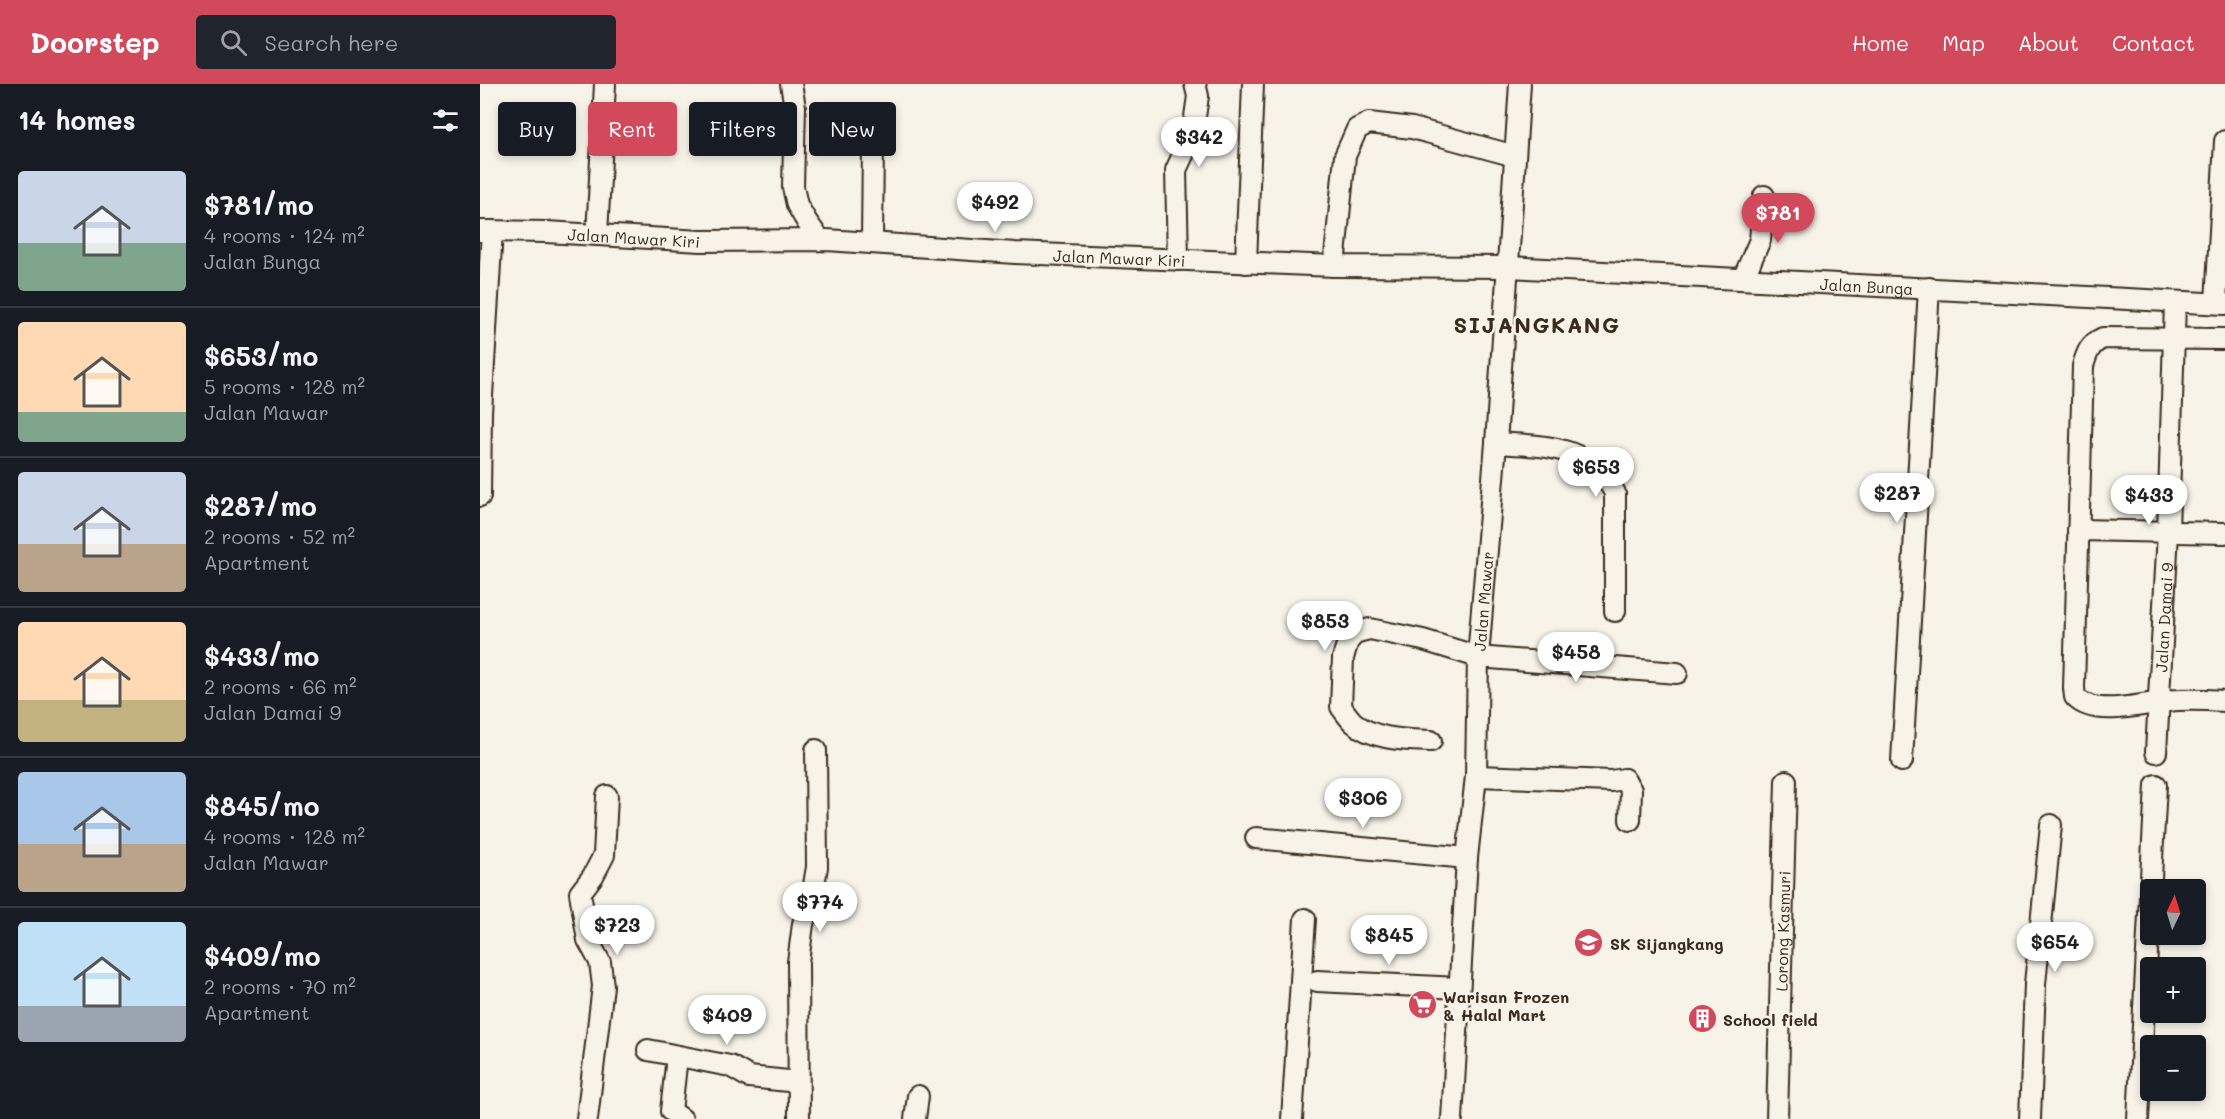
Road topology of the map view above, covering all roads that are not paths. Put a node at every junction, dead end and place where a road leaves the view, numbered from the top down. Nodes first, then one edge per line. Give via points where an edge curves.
1 (605, 84) edge
2 (791, 84) edge
3 (1195, 84) edge
4 (1254, 84) edge
5 (1520, 84) edge
6 (2225, 141) edge
7 (873, 156) edge
8 (1515, 156) junction
9 (1764, 196) dead end
10 (486, 231) edge
11 (597, 235) junction
12 (820, 240) junction
13 (872, 242) junction
14 (1178, 260) junction
15 (1246, 263) junction
16 (1334, 266) junction
17 (1509, 267) junction
18 (1743, 279) junction
19 (1929, 288) junction
20 (2175, 302) junction
21 (2221, 304) edge
22 (2225, 339) edge
23 (2173, 340) junction
24 (1496, 443) junction
25 (480, 496) edge
26 (2078, 530) junction
27 (2168, 532) junction
28 (2225, 533) edge
29 (1615, 611) dead end
30 (1478, 657) junction
31 (1677, 673) dead end
32 (2225, 701) edge
33 (2160, 703) junction
34 (1431, 741) dead end
35 (816, 750) dead end
36 (2156, 752) dead end
37 (1902, 761) dead end
38 (1476, 776) junction
39 (1786, 781) dead end
40 (2156, 785) dead end
41 (607, 796) dead end
42 (1630, 819) dead end
43 (2051, 825) dead end
44 (1256, 838) dead end
45 (1467, 858) junction
46 (1305, 919) dead end
47 (1317, 981) dead end
48 (1459, 988) junction
49 (648, 1050) dead end
50 (677, 1056) junction
51 (798, 1082) junction
52 (918, 1096) dead end
53 (587, 1119) edge
54 (682, 1119) edge
55 (799, 1119) edge
56 (915, 1119) edge
57 (1292, 1119) edge
58 (1452, 1119) edge
59 (1777, 1119) edge
60 (2030, 1119) edge
61 (2138, 1119) edge

1 - 11 street
2 - 12 street via 795,107 793,187 797,205
3 - 14 street via 1198,96 1190,140 1176,170
4 - 15 street
5 - 8 street, Jalan Mawar
6 - 21 street
7 - 13 street
8 - 16 street via 1412,128 1370,123 1357,129 1345,156
8 - 17 street, Jalan Mawar
9 - 18 street via 1760,240
10 - 11 street, Jalan Mawar Kiri
10 - 25 street
11 - 12 street, Jalan Mawar Kiri via 701,241
12 - 13 street, Jalan Mawar Kiri
13 - 14 street, Jalan Mawar Kiri
14 - 15 street, Jalan Mawar Kiri
15 - 16 street, Jalan Mawar Kiri
16 - 17 street, Jalan Mawar Kiri
17 - 18 street, Jalan Bunga
17 - 24 street, Jalan Mawar
18 - 19 street, Jalan Bunga
19 - 20 street, Jalan Bunga
19 - 37 street
20 - 21 street, Jalan Bunga
20 - 23 street, Jalan Damai 9
22 - 23 street
23 - 26 street via 2103,338 2086,355
23 - 27 street, Jalan Damai 9
24 - 29 street via 1551,447 1573,453 1607,478 1615,493
24 - 30 street, Jalan Mawar
26 - 27 street
26 - 33 street via 2075,697 2099,707
27 - 28 street
27 - 33 street, Jalan Damai 9
30 - 31 street
30 - 34 street via 1370,629 1357,632 1348,641 1343,658 1341,707 1353,722 1379,735
30 - 38 street, Jalan Mawar
32 - 33 street
33 - 36 street, Jalan Damai 9
35 - 51 street via 816,867 802,924 798,962
38 - 42 street via 1611,782 1624,779 1631,790
38 - 45 street, Jalan Mawar
39 - 59 street, Lorong Kasmuri
40 - 61 street
41 - 53 street via 604,855 580,893 588,940 600,962 603,986
43 - 60 street via 2035,984
44 - 45 street
45 - 48 street, Jalan Mawar
46 - 57 street
47 - 48 street
48 - 58 street, Jalan Mawar
49 - 50 street
50 - 51 street via 730,1066 749,1077
50 - 54 street via 670,1111
51 - 55 street
52 - 56 street

